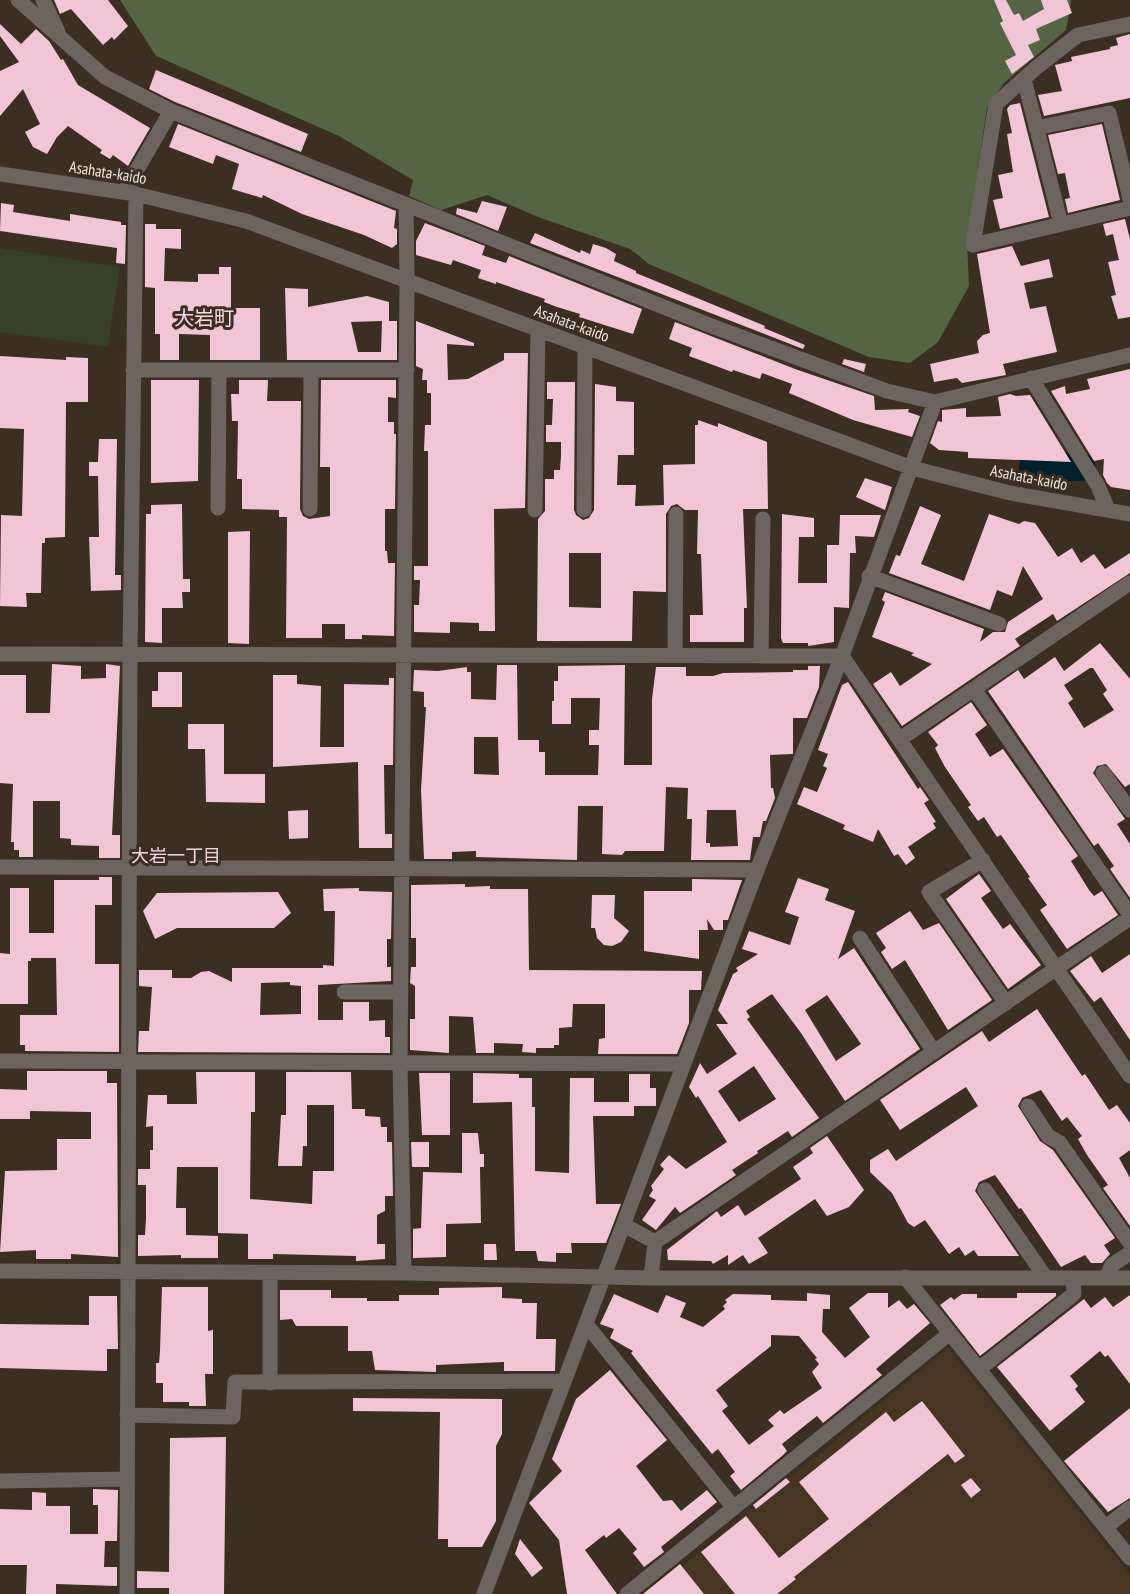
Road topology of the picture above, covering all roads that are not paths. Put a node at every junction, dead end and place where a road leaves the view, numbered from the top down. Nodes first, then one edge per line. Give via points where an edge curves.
1 (18, 0) edge
2 (43, 0) edge
3 (1130, 24) edge
4 (60, 37) junction
5 (1024, 79) junction
6 (171, 111) junction
7 (1036, 128) junction
8 (0, 174) edge
9 (130, 193) junction
10 (1130, 199) edge
11 (406, 205) junction
12 (1130, 208) edge
13 (1061, 224) junction
14 (407, 281) junction
15 (538, 330) junction
16 (585, 347) junction
17 (1130, 355) edge
18 (134, 370) junction
19 (219, 370) junction
20 (311, 370) junction
21 (407, 370) junction
22 (1031, 378) junction
23 (935, 402) junction
24 (912, 468) junction
25 (218, 508) dead end
26 (310, 509) dead end
27 (535, 510) dead end
28 (584, 510) dead end
29 (1107, 510) junction
30 (676, 513) dead end
31 (1130, 514) edge
32 (763, 519) dead end
33 (870, 576) junction
34 (1130, 583) edge
35 (999, 624) dead end
36 (0, 654) edge
37 (130, 655) junction
38 (675, 656) junction
39 (760, 656) junction
40 (843, 656) junction
41 (404, 657) junction
42 (974, 689) junction
43 (900, 739) junction
44 (1103, 773) dead end
45 (1130, 810) edge
46 (983, 860) junction
47 (0, 867) edge
48 (130, 869) junction
49 (403, 870) junction
50 (757, 870) junction
51 (1130, 917) edge
52 (860, 938) dead end
53 (1057, 968) junction
54 (344, 992) dead end
55 (401, 992) junction
56 (1006, 1003) junction
57 (934, 1052) junction
58 (128, 1060) junction
59 (0, 1061) edge
60 (400, 1063) junction
61 (684, 1064) junction
62 (1130, 1077) edge
63 (1028, 1106) dead end
64 (985, 1190) dead end
65 (624, 1225) junction
66 (655, 1242) junction
67 (1130, 1244) edge
68 (1130, 1253) edge
69 (0, 1271) edge
70 (128, 1272) junction
71 (270, 1273) junction
72 (404, 1273) junction
73 (905, 1276) junction
74 (605, 1277) junction
75 (651, 1278) junction
76 (1046, 1278) junction
77 (1073, 1278) junction
78 (1106, 1278) junction
79 (1130, 1278) edge
80 (586, 1324) junction
81 (950, 1333) junction
82 (979, 1369) junction
83 (564, 1381) junction
84 (270, 1383) junction
85 (127, 1415) junction
86 (127, 1479) junction
87 (0, 1480) edge
88 (734, 1508) junction
89 (1130, 1508) edge
90 (1106, 1527) junction
91 (1130, 1558) edge
92 (127, 1594) edge
93 (484, 1594) edge
94 (627, 1594) edge

1 - 4 street
2 - 4 street
3 - 5 street via 1078,35
4 - 6 street via 105,77
5 - 7 street
5 - 13 street via 996,104 973,245
6 - 9 street
6 - 11 street
7 - 10 street via 1108,113
7 - 13 street
8 - 9 street, Asahata-kaido
9 - 14 street, Asahata-kaido via 246,220
9 - 18 street
11 - 14 street
11 - 23 street via 864,383
12 - 13 street
14 - 15 street, Asahata-kaido
14 - 21 street
15 - 16 street, Asahata-kaido
15 - 27 street
16 - 24 street, Asahata-kaido
16 - 28 street
17 - 22 street
18 - 19 street
18 - 37 street
19 - 20 street
19 - 25 street
20 - 21 street
20 - 26 street
21 - 41 street
22 - 23 street
22 - 29 street via 1098,486
23 - 24 street
24 - 29 street, Asahata-kaido via 1010,493
24 - 33 street
29 - 31 street, Asahata-kaido
30 - 38 street
32 - 39 street
33 - 35 street
33 - 40 street
34 - 42 street
36 - 37 street
37 - 41 street
37 - 48 street
38 - 39 street
38 - 41 street
39 - 40 street
40 - 43 street
40 - 50 street
41 - 49 street
42 - 43 street
42 - 51 street
43 - 46 street
44 - 45 street
46 - 53 street
46 - 56 street via 929,892
47 - 48 street
48 - 49 street
48 - 58 street
49 - 50 street
49 - 55 street
50 - 61 street
51 - 53 street
52 - 57 street
53 - 56 street
53 - 62 street
54 - 55 street
55 - 60 street
56 - 57 street
57 - 66 street
58 - 59 street
58 - 60 street
58 - 70 street
60 - 61 street
60 - 72 street
61 - 65 street
63 - 67 street via 1048,1136 1060,1143
64 - 76 street
65 - 66 street
65 - 74 street
66 - 75 street
68 - 78 street via 1112,1265
69 - 70 street
70 - 71 street
70 - 85 street
71 - 72 street
71 - 84 street
72 - 74 street
73 - 75 street
73 - 76 street
73 - 81 street
74 - 75 street
74 - 80 street
76 - 77 street
77 - 78 street
77 - 82 street via 1074,1294
78 - 79 street
80 - 83 street
80 - 88 street
81 - 82 street
81 - 88 street
82 - 90 street
83 - 84 street
83 - 93 street
84 - 85 street via 235,1382 233,1417
85 - 86 street
86 - 87 street
86 - 92 street
88 - 94 street
89 - 90 street
90 - 91 street

